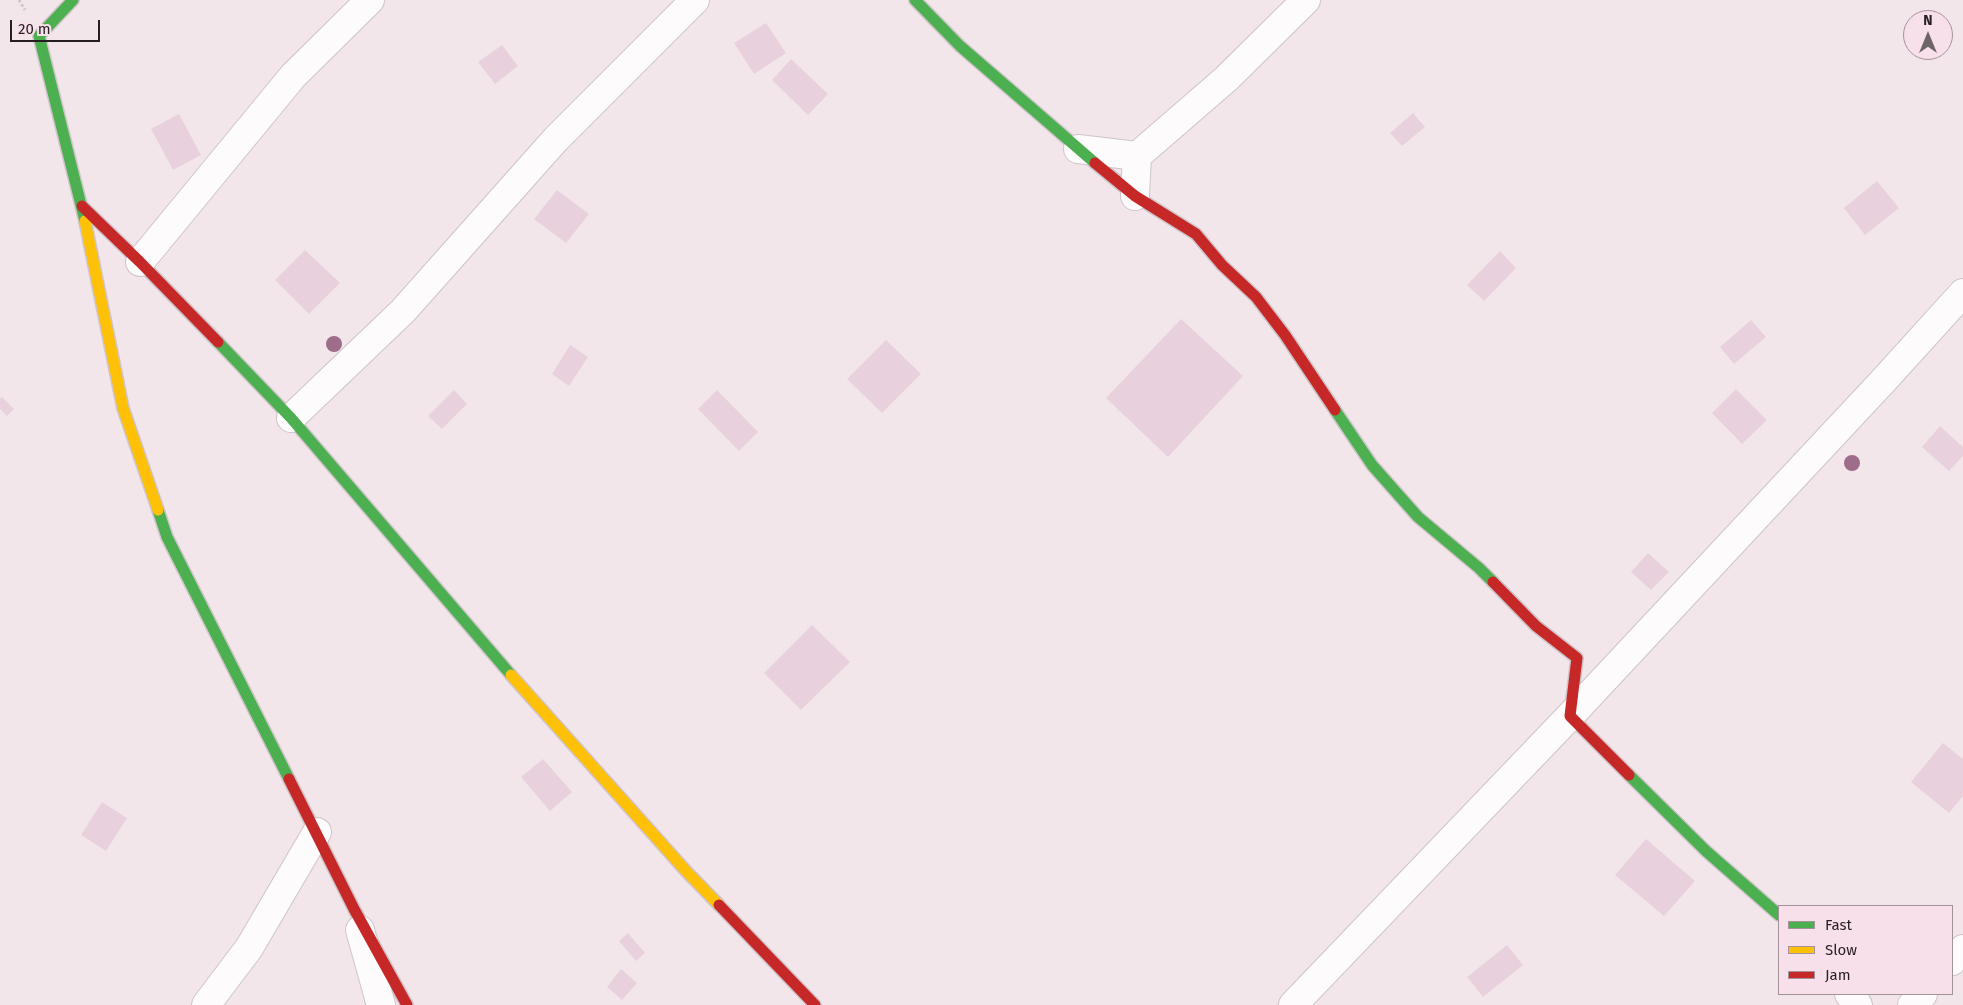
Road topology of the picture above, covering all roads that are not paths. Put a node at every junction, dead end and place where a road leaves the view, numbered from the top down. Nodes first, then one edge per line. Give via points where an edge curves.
1 (73, 0) edge
2 (370, 0) edge
3 (695, 0) edge
4 (915, 0) edge
5 (1306, 0) edge
6 (1078, 150) junction
7 (1137, 156) junction
8 (1135, 196) junction
9 (82, 206) junction
10 (140, 262) junction
11 (1963, 293) edge
12 (291, 418) junction
13 (1570, 716) junction
14 (317, 832) junction
15 (354, 910) junction
16 (1778, 914) edge
17 (1963, 949) edge
18 (1953, 960) edge
19 (1850, 995) edge
20 (1922, 995) edge
21 (206, 1005) edge
22 (381, 1005) edge
23 (407, 1005) edge
24 (816, 1005) edge
25 (1293, 1005) edge
26 (1858, 1005) edge
27 (1912, 1005) edge

1 - 9 street via 38,36
2 - 10 street via 293,76
3 - 12 street via 556,139 403,311
4 - 6 street via 960,46
5 - 7 street via 1226,79
6 - 7 street
6 - 8 street
7 - 8 street
8 - 13 street via 1196,234 1222,265 1256,297 1372,464 1418,517 1479,568 1536,626 1577,658
9 - 10 street
9 - 14 street via 123,408 167,537
10 - 12 street
11 - 13 street
12 - 24 street via 545,715 686,871
13 - 16 street via 1706,851
13 - 25 street
14 - 15 street
14 - 21 street via 249,948
15 - 22 street
15 - 23 street
17 - 18 street
19 - 26 street
20 - 27 street

